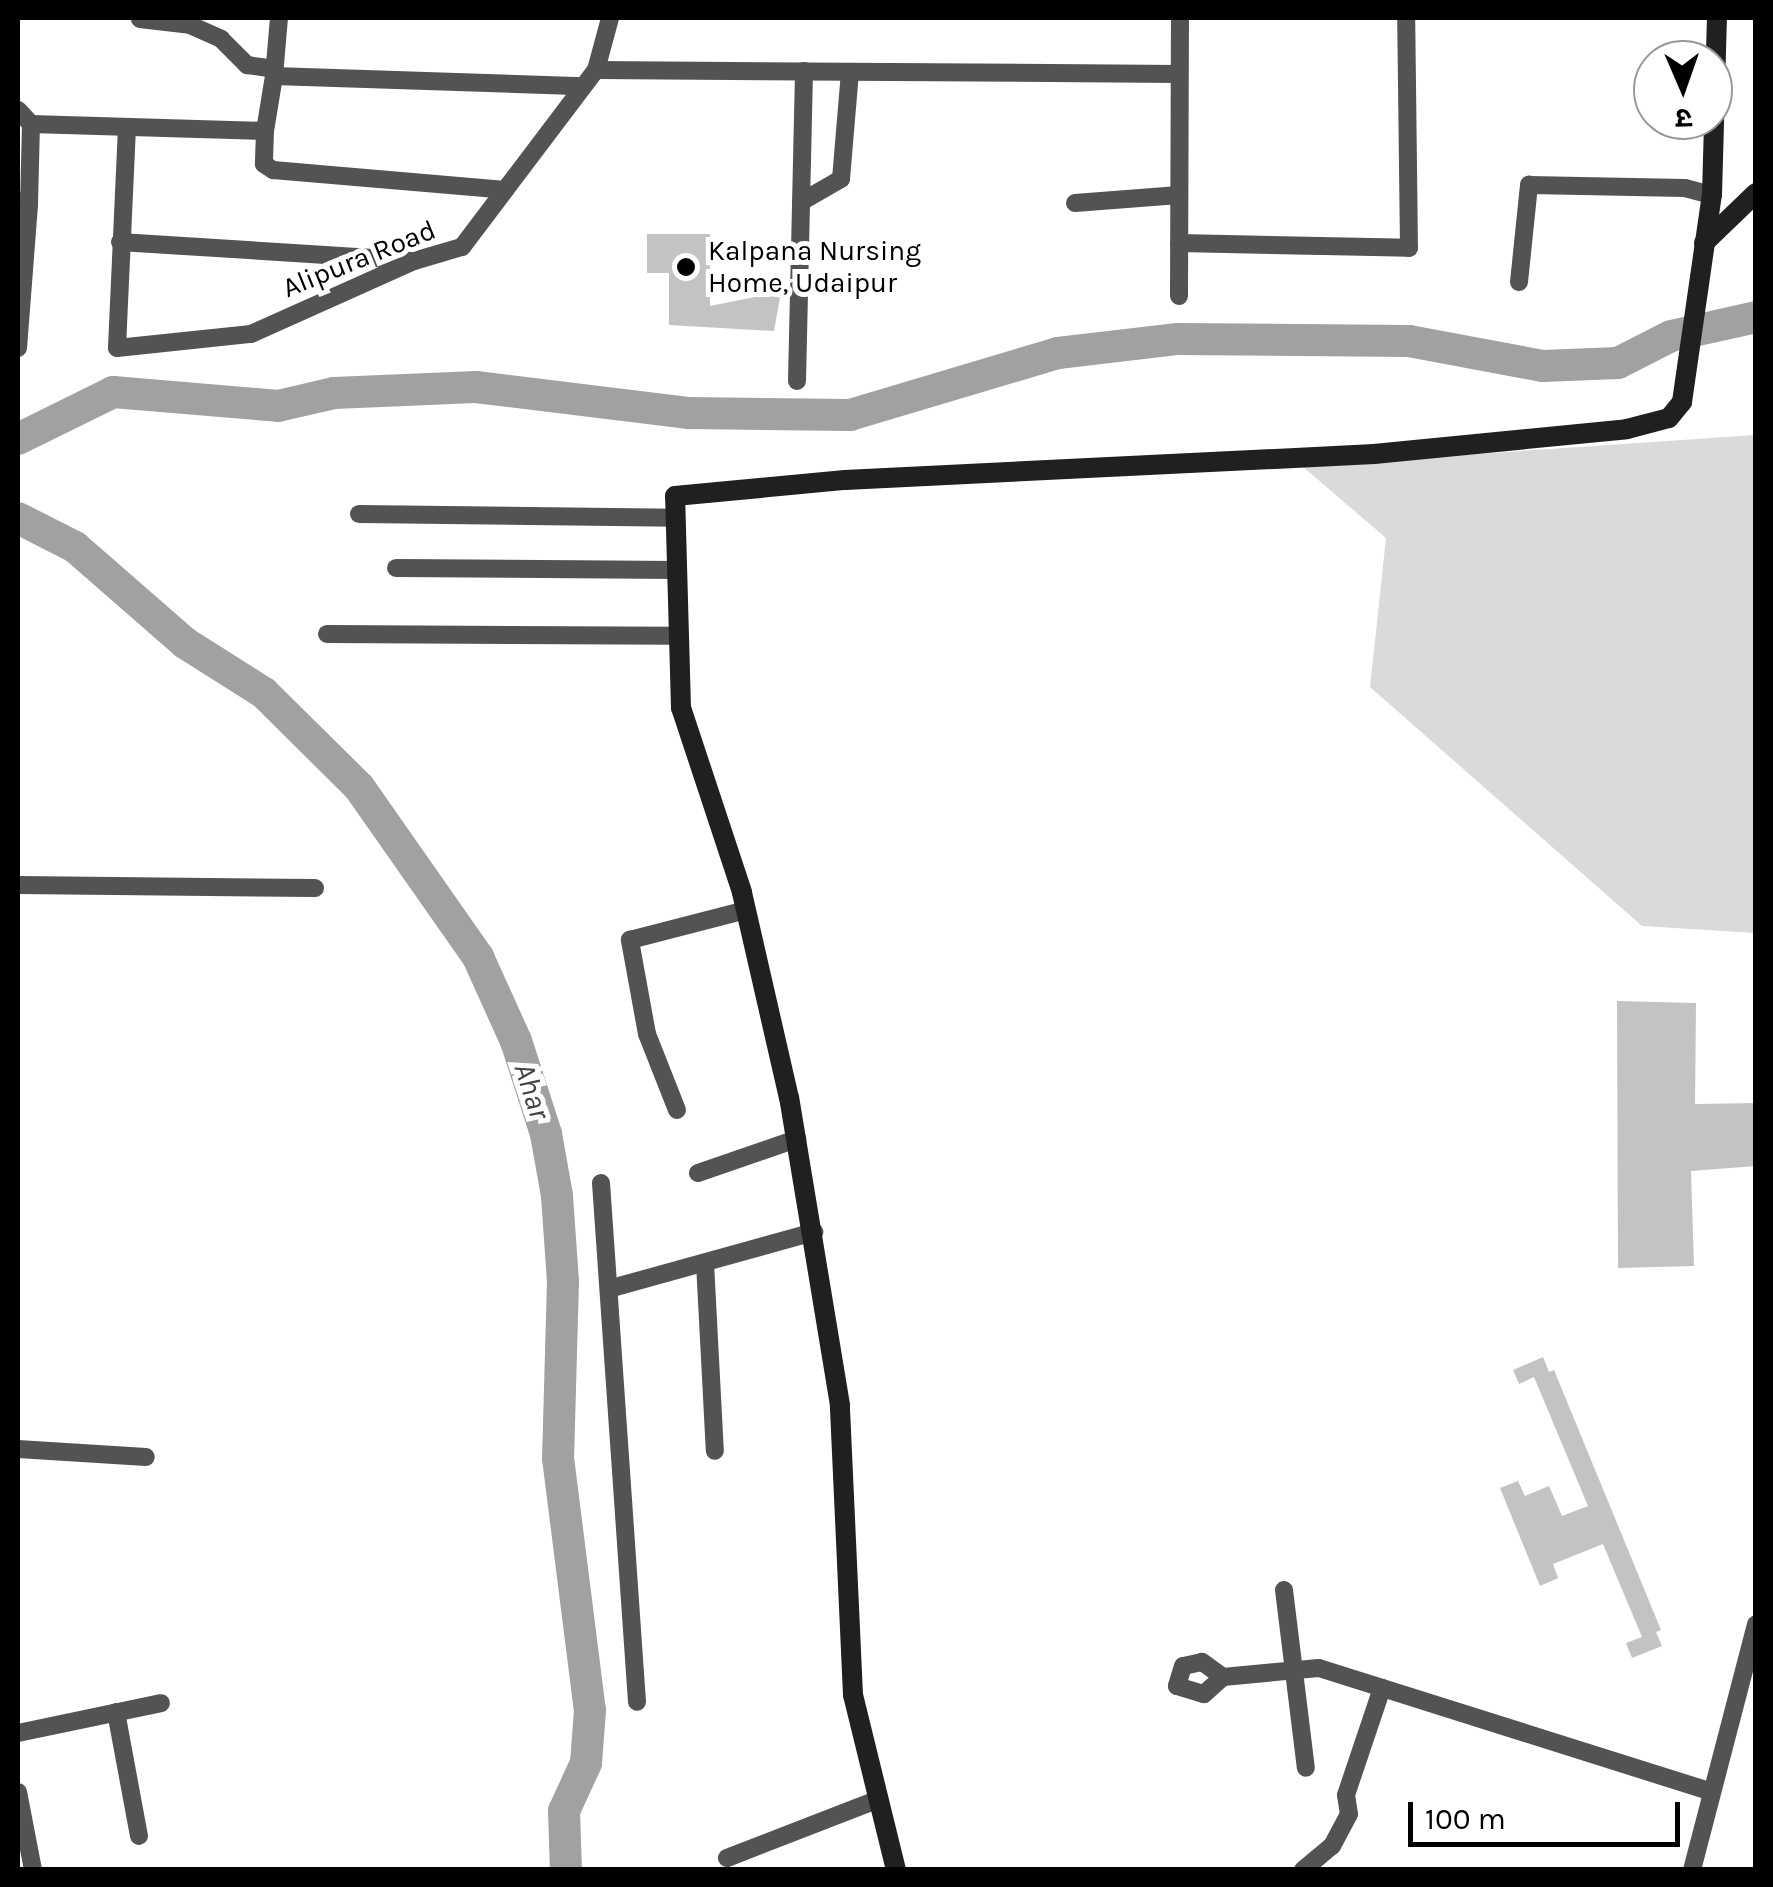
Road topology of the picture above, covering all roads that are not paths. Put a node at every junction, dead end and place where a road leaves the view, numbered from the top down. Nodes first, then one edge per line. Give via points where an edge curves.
1 (279, 18) edge
2 (610, 18) edge
3 (1180, 18) edge
4 (1406, 18) edge
5 (1717, 18) edge
6 (140, 19) edge
7 (596, 70) junction
8 (804, 71) junction
9 (274, 72) junction
10 (850, 72) junction
11 (1180, 74) junction
12 (584, 86) junction
13 (18, 110) edge
14 (31, 124) junction
15 (127, 127) junction
16 (265, 130) junction
17 (505, 190) junction
18 (1756, 193) edge
19 (1179, 195) junction
20 (1712, 195) junction
21 (801, 202) junction
22 (23, 203) edge
23 (1075, 204) dead end
24 (120, 242) junction
25 (1704, 242) junction
26 (1179, 243) junction
27 (414, 261) junction
28 (1519, 282) dead end
29 (1179, 296) dead end
30 (18, 348) edge
31 (797, 381) dead end
32 (359, 514) dead end
33 (676, 518) junction
34 (396, 568) dead end
35 (678, 570) junction
36 (327, 634) dead end
37 (677, 636) junction
38 (18, 885) edge
39 (315, 888) dead end
40 (746, 910) junction
41 (677, 1110) dead end
42 (797, 1140) junction
43 (698, 1173) dead end
44 (602, 1184) dead end
45 (814, 1232) junction
46 (705, 1263) junction
47 (612, 1288) junction
48 (18, 1449) edge
49 (715, 1451) dead end
50 (146, 1457) dead end
51 (1284, 1590) dead end
52 (1756, 1624) edge
53 (1295, 1670) junction
54 (1223, 1676) dead end
55 (1382, 1688) junction
56 (161, 1702) dead end
57 (636, 1702) dead end
58 (116, 1712) junction
59 (18, 1733) edge
60 (1306, 1768) dead end
61 (18, 1792) edge
62 (1712, 1792) junction
63 (874, 1801) junction
64 (139, 1836) dead end
65 (727, 1858) dead end
66 (33, 1870) edge
67 (896, 1870) edge
68 (1303, 1870) edge
69 (1692, 1870) edge

1 - 9 street
2 - 7 street
3 - 11 street
4 - 26 street via 1409,248
5 - 20 street
6 - 9 street via 190,24 221,39 247,65
7 - 8 street
7 - 12 street, Alipura Road
8 - 10 street
8 - 21 street
9 - 12 street
9 - 16 street
10 - 11 street
10 - 21 street via 840,179
11 - 19 street
12 - 17 street, Alipura Road
13 - 14 street
14 - 15 street
14 - 22 street
15 - 16 street
15 - 24 street
16 - 17 street via 264,164 273,170
17 - 27 street, Alipura Road via 462,247
18 - 25 street
19 - 23 street
19 - 26 street
20 - 25 street
20 - 28 street via 1685,188 1529,184
21 - 31 street
22 - 30 street
24 - 27 street
24 - 27 street, Alipura Road via 117,348 250,334
25 - 33 street via 1682,402 1670,418 1627,429 1374,454 845,480 675,496
26 - 29 street
32 - 33 street
33 - 35 street
34 - 35 street
35 - 37 street
36 - 37 street
37 - 40 street via 681,708
38 - 39 street
40 - 41 street via 630,940 647,1034
40 - 42 street
42 - 43 street
42 - 45 street
44 - 47 street
45 - 46 street
45 - 63 street via 840,1405 854,1695
46 - 47 street
46 - 49 street
47 - 57 street
48 - 50 street
51 - 53 street
52 - 62 street
53 - 54 street
53 - 55 street via 1318,1668
53 - 60 street
55 - 62 street
55 - 68 street via 1346,1795 1349,1814 1332,1846
56 - 58 street
58 - 59 street
58 - 64 street
61 - 66 street
62 - 69 street
63 - 65 street
63 - 67 street

